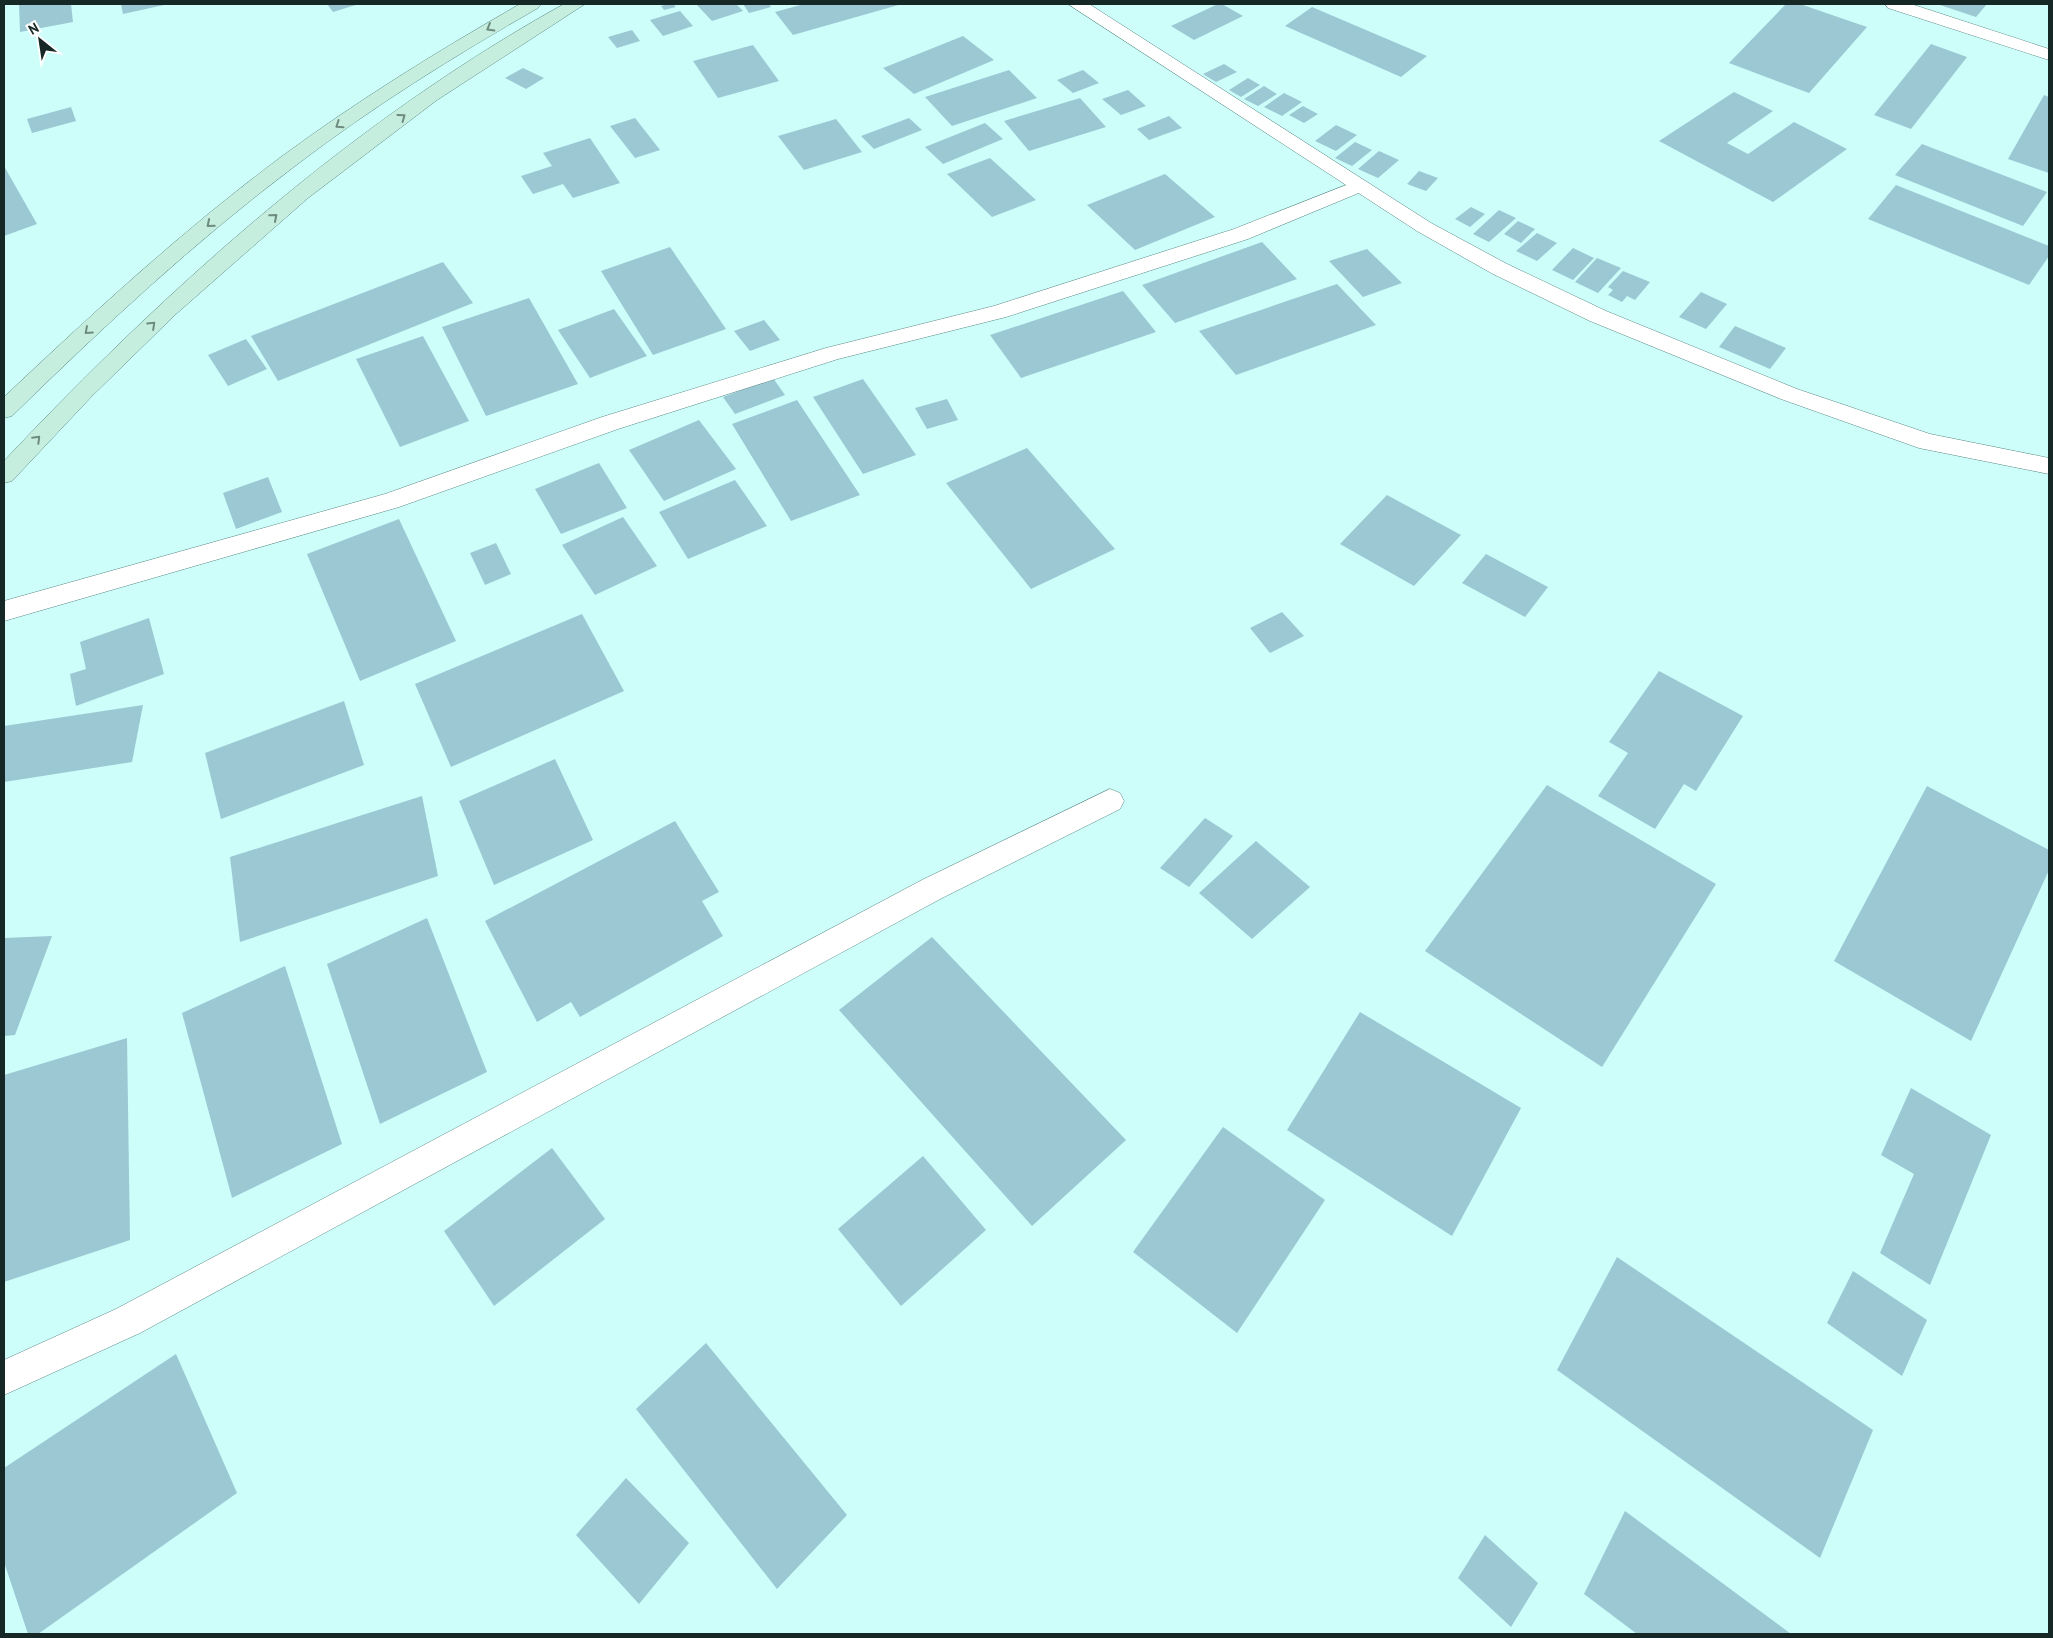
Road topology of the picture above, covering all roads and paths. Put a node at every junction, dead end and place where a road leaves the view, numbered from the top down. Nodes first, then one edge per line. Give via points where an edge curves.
1 (532, 4) edge
2 (576, 4) edge
3 (1077, 4) edge
4 (1894, 4) edge
5 (2049, 55) edge
6 (1359, 186) junction
7 (4, 410) edge
8 (2049, 466) edge
9 (4, 475) edge
10 (4, 610) edge
11 (1110, 802) dead end
12 (4, 1378) edge

1 -> 7 main road via 407,78 242,197 160,266
9 -> 2 main road via 152,325 298,196 466,71
3 - 6 street
4 - 5 street
6 - 8 street via 1500,269 1598,316 1788,394 1928,442
6 - 10 street via 1240,234 999,312 834,352 610,423 391,501
11 - 12 street via 932,889 128,1321

